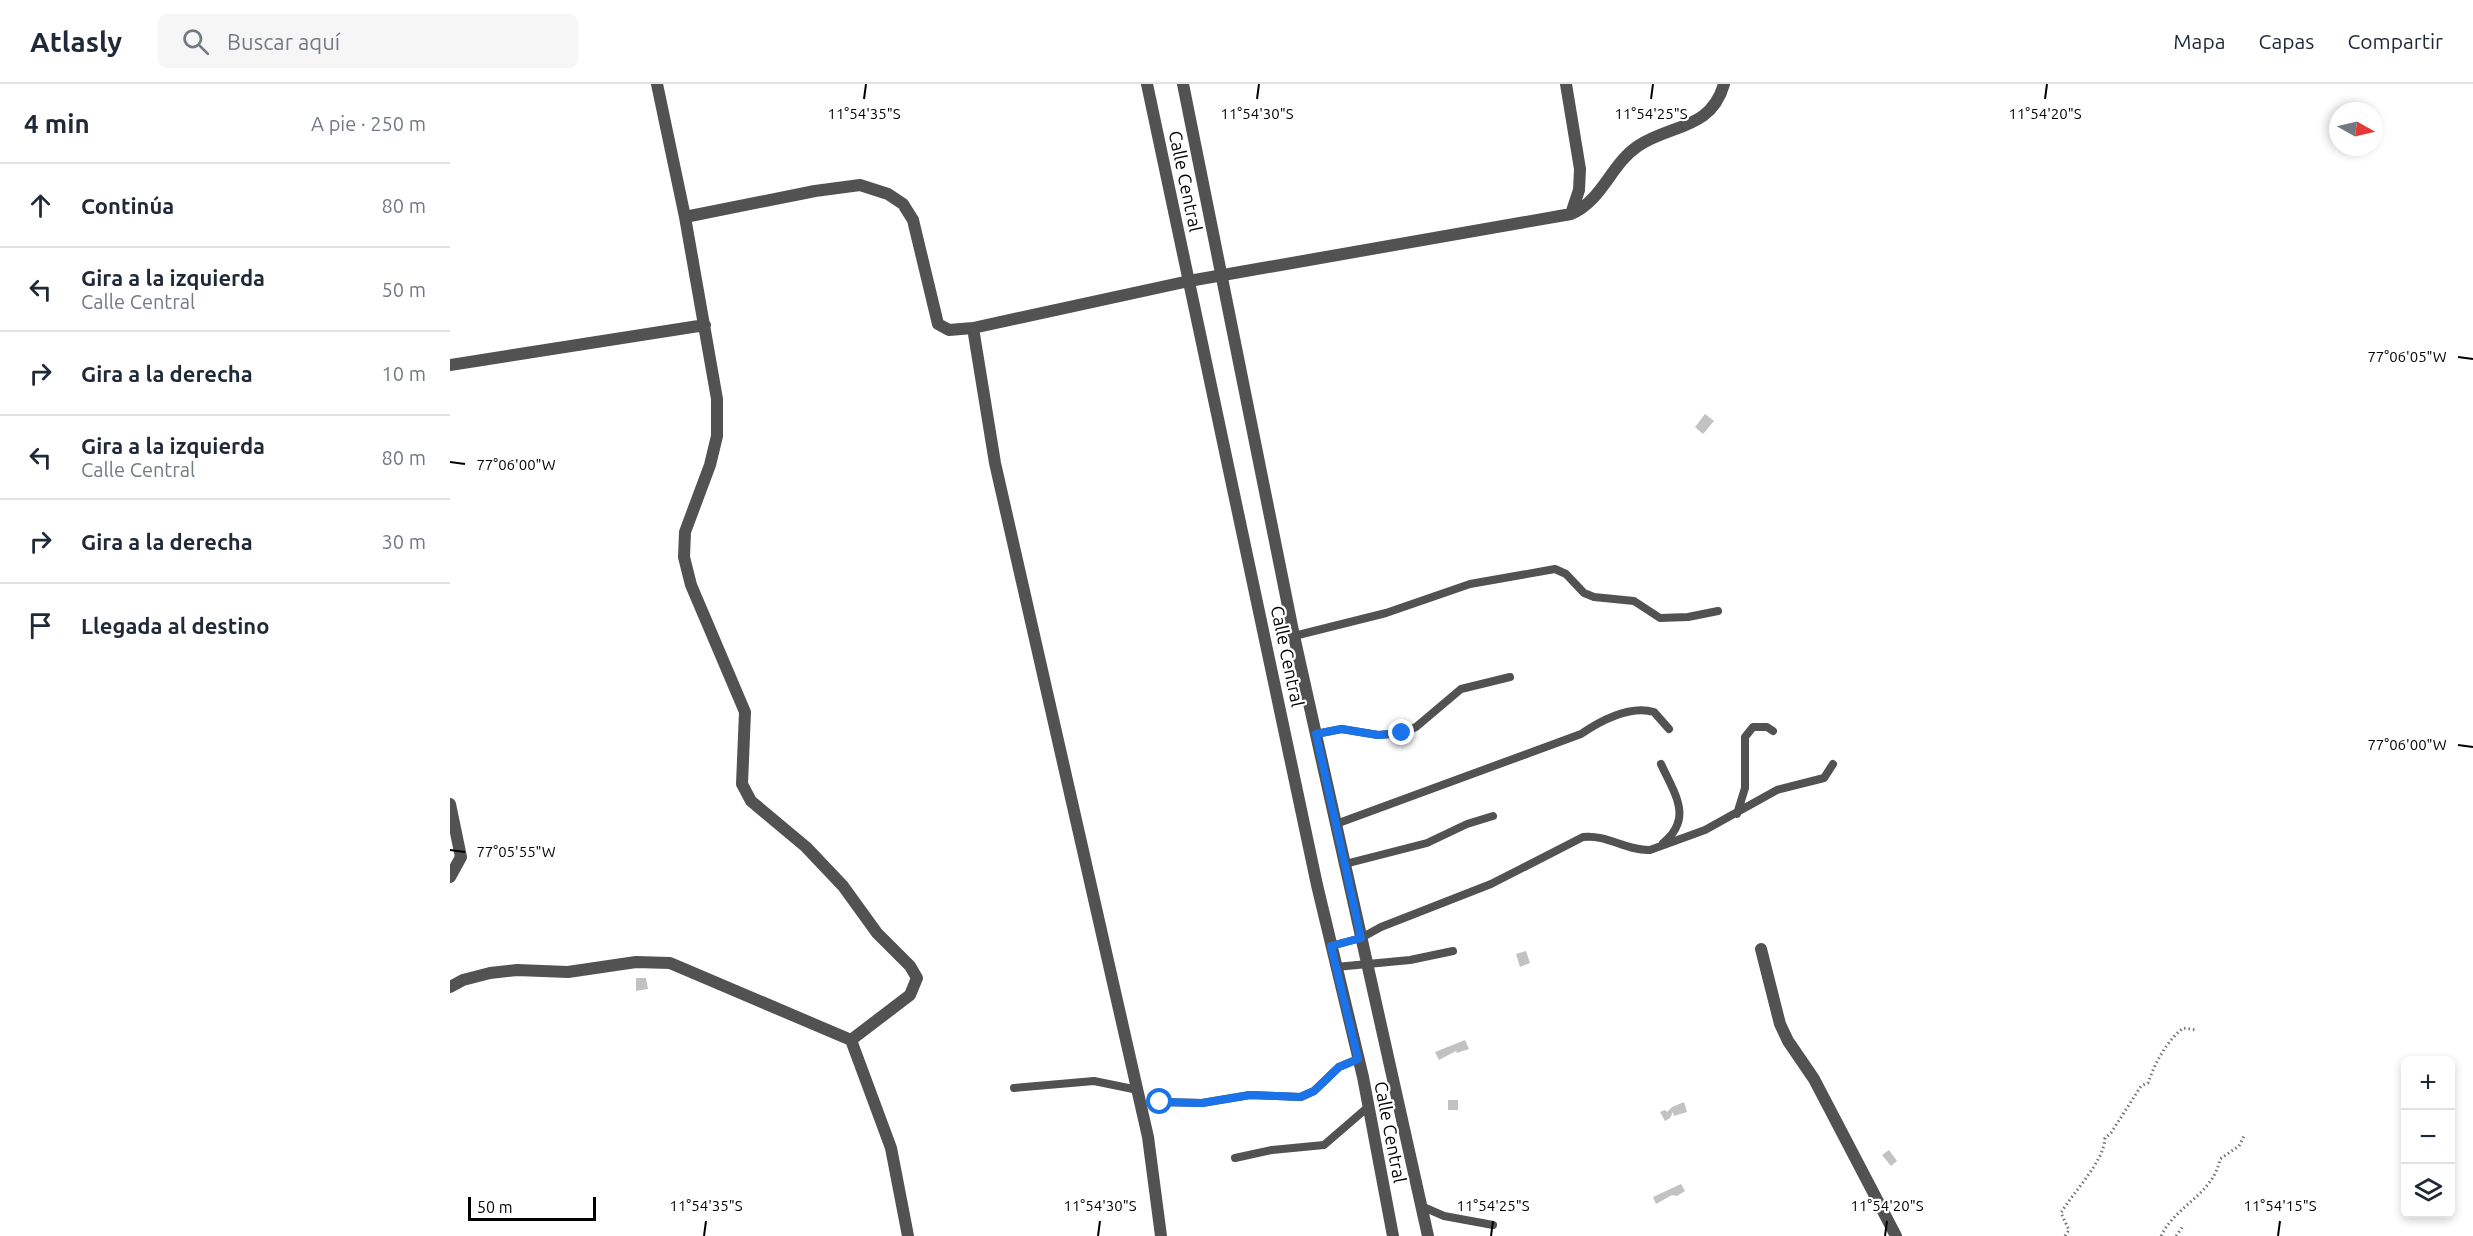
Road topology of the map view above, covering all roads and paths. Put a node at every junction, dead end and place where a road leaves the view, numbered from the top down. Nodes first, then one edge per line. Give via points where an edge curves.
1 (657, 84) edge
2 (1147, 84) edge
3 (1183, 84) edge
4 (1566, 84) edge
5 (1724, 84) edge
6 (1571, 214) junction
7 (684, 217) junction
8 (1222, 275) junction
9 (1189, 281) junction
10 (705, 325) junction
11 (973, 328) junction
12 (450, 365) edge
13 (1718, 610) dead end
14 (1294, 636) junction
15 (1510, 677) dead end
16 (1669, 729) dead end
17 (1773, 731) dead end
18 (1316, 734) junction
19 (1661, 764) dead end
20 (1833, 764) dead end
21 (450, 804) edge
22 (1737, 814) junction
23 (1493, 816) dead end
24 (1336, 824) junction
25 (1657, 846) junction
26 (1345, 864) junction
27 (450, 877) edge
28 (1361, 938) junction
29 (1331, 946) junction
30 (1761, 949) dead end
31 (1453, 951) dead end
32 (1367, 963) junction
33 (1336, 967) junction
34 (450, 987) edge
35 (2196, 1030) dead end
36 (850, 1040) junction
37 (1358, 1059) junction
38 (1014, 1088) dead end
39 (1138, 1090) junction
40 (1160, 1102) dead end
41 (1368, 1107) junction
42 (2244, 1136) dead end
43 (1235, 1158) dead end
44 (1421, 1206) junction
45 (1493, 1225) dead end
46 (2184, 1226) dead end
47 (908, 1236) edge
48 (1161, 1236) edge
49 (1393, 1236) edge
50 (1428, 1236) edge
51 (1896, 1236) edge
52 (2065, 1236) edge
53 (2161, 1236) edge
54 (2176, 1236) edge

1 - 7 street
2 - 9 street, Calle Central
3 - 8 street, Calle Central
4 - 6 street via 1580,169 1579,190
5 - 6 street via 1706,116 1638,146 1591,202
6 - 8 street
7 - 10 street
7 - 11 street via 860,185 888,194 903,204 912,220 938,324 949,330
8 - 9 street
8 - 14 street, Calle Central
9 - 11 street
9 - 29 street, Calle Central
10 - 12 street
10 - 36 street via 717,399 717,436 685,532 684,557 691,585 745,712 742,784 751,801 806,847 843,886 916,978 910,995
11 - 39 street via 995,463
13 - 14 lane via 1660,618 1634,601 1584,593 1566,574 1555,569 1470,584 1386,613
14 - 18 street, Calle Central
15 - 18 lane via 1461,689 1416,727 1402,733 1378,735 1341,729
16 - 24 lane via 1654,712 1635,710 1581,734
17 - 22 lane via 1760,725 1748,731 1744,749 1745,788
18 - 24 street, Calle Central
19 - 25 lane via 1681,811 1675,831
20 - 22 lane via 1824,778 1777,790
21 - 27 street via 461,857
22 - 25 lane
23 - 26 lane via 1427,843
24 - 26 street, Calle Central
25 - 28 lane via 1641,850 1594,836 1583,837 1491,884
26 - 28 street, Calle Central
28 - 29 lane
28 - 32 street, Calle Central
29 - 33 street, Calle Central
30 - 51 street via 1780,1024 1814,1079
31 - 32 lane
32 - 33 lane
32 - 44 street, Calle Central
33 - 37 street, Calle Central
34 - 36 street via 490,973 517,970 568,972 670,963
35 - 52 path via 2183,1028 2176,1034 2161,1052 2148,1083 2141,1086 2105,1138 2105,1145 2061,1213 2069,1230
36 - 47 street via 891,1148
37 - 40 lane via 1339,1067 1314,1091 1300,1097 1250,1095 1202,1103
37 - 41 street, Calle Central
38 - 39 lane via 1094,1081
39 - 48 street
41 - 43 lane via 1324,1145
41 - 49 street, Calle Central
42 - 53 path via 2239,1146 2220,1159 2217,1173 2202,1194 2170,1221
44 - 45 lane via 1444,1216
44 - 50 street, Calle Central
46 - 54 path

